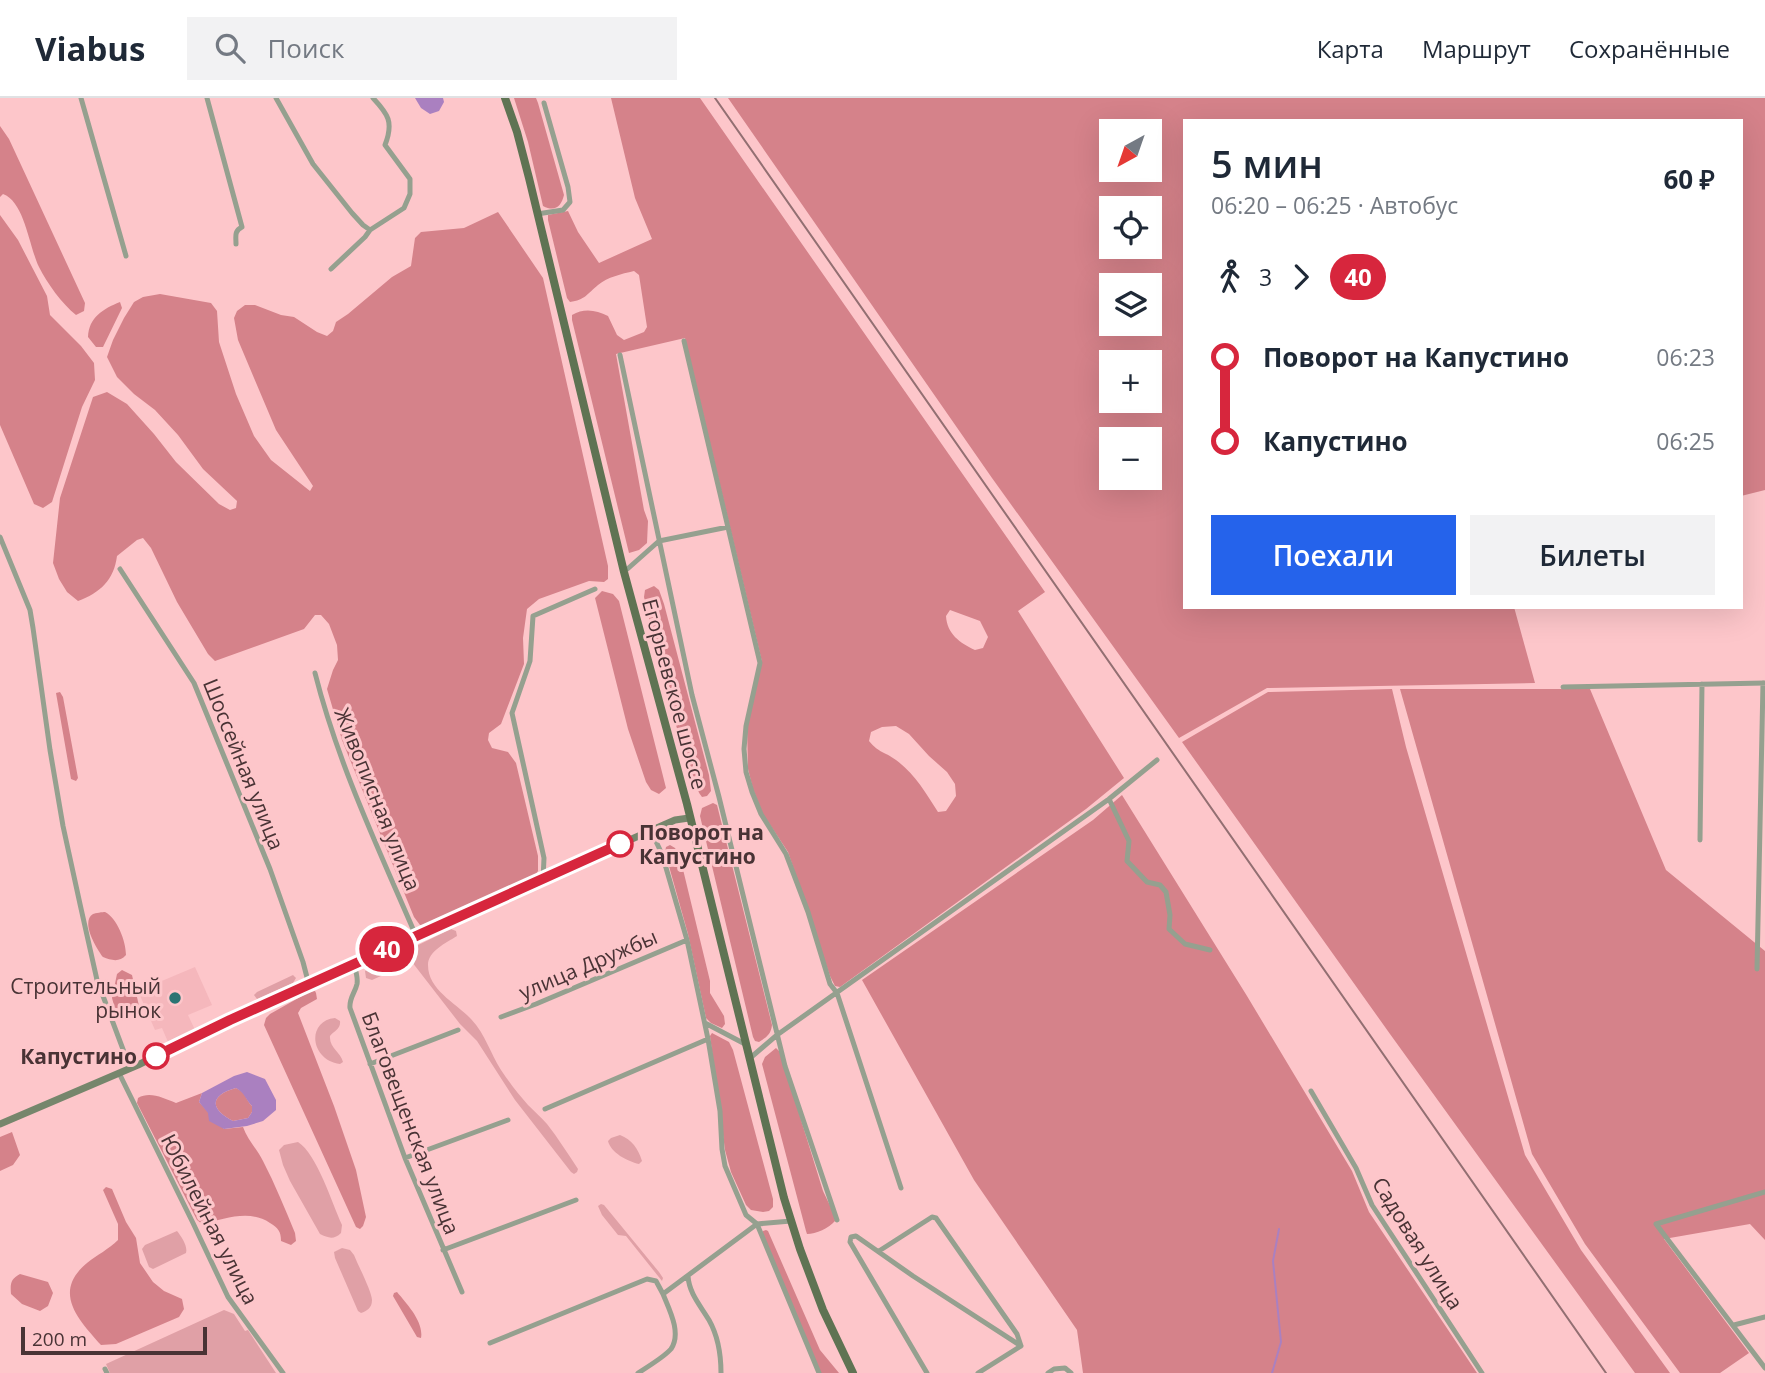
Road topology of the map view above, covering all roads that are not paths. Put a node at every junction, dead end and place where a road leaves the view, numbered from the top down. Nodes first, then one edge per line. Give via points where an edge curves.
1 (80, 98) edge
2 (207, 98) edge
3 (276, 98) edge
4 (373, 98) edge
5 (505, 98) edge
6 (544, 103) dead end
7 (537, 214) junction
8 (370, 230) junction
9 (236, 244) dead end
10 (126, 256) dead end
11 (331, 269) dead end
12 (684, 341) dead end
13 (620, 355) dead end
14 (728, 527) junction
15 (0, 537) edge
16 (659, 541) junction
17 (120, 569) dead end
18 (624, 572) junction
19 (595, 589) dead end
20 (315, 673) dead end
21 (1764, 683) edge
22 (1702, 684) junction
23 (1563, 687) dead end
24 (1157, 760) dead end
25 (1109, 799) junction
26 (690, 818) junction
27 (651, 831) junction
28 (1762, 839) edge
29 (1700, 840) dead end
30 (543, 880) junction
31 (416, 936) junction
32 (687, 940) junction
33 (1210, 950) dead end
34 (354, 965) junction
35 (1758, 969) dead end
36 (309, 985) junction
37 (837, 993) junction
38 (501, 1017) dead end
39 (705, 1023) junction
40 (458, 1030) dead end
41 (777, 1035) junction
42 (708, 1039) junction
43 (745, 1044) junction
44 (749, 1059) junction
45 (370, 1065) junction
46 (130, 1068) junction
47 (119, 1073) junction
48 (1311, 1091) dead end
49 (545, 1109) dead end
50 (508, 1120) dead end
51 (0, 1124) edge
52 (405, 1158) junction
53 (901, 1188) dead end
54 (1765, 1192) edge
55 (576, 1200) dead end
56 (837, 1220) dead end
57 (791, 1221) junction
58 (757, 1224) junction
59 (443, 1250) junction
60 (879, 1251) junction
61 (688, 1276) junction
62 (462, 1292) dead end
63 (663, 1294) junction
64 (1765, 1317) edge
65 (1734, 1325) junction
66 (490, 1343) dead end
67 (1021, 1346) junction
68 (1765, 1368) edge
69 (281, 1372) edge
70 (638, 1373) edge
71 (721, 1373) edge
72 (818, 1373) edge
73 (853, 1373) edge
74 (927, 1373) edge
75 (978, 1373) edge
76 (1048, 1373) edge
77 (1071, 1373) edge
78 (1482, 1373) edge

1 - 10 street
2 - 9 street via 242,227 235,233
3 - 8 street via 313,164
4 - 8 street via 389,120 385,145 410,179 410,194 404,208
5 - 7 main road, Егорьевское шоссе
6 - 7 street via 570,202 563,210
7 - 18 main road, Егорьевское шоссе
8 - 11 street
12 - 14 street
13 - 16 street
14 - 16 street
14 - 37 street via 760,663 746,726 746,772 761,814 786,853
15 - 46 street via 30,610 52,763 80,904 97,980
16 - 18 street
16 - 41 street via 692,695
17 - 36 street, Шоссейная улица via 194,683 270,869
18 - 26 main road, Егорьевское шоссе
19 - 30 street via 533,616 530,661 512,713 544,858
20 - 31 street, Живописная улица via 352,786
21 - 22 street
21 - 28 street
22 - 23 street
22 - 29 street
24 - 25 street
25 - 33 street via 1129,841 1127,861 1147,882 1166,892 1169,929 1185,944
25 - 37 street
26 - 27 main road
26 - 43 main road, Егорьевское шоссе
27 - 30 main road
27 - 32 street
28 - 35 street
30 - 31 main road
31 - 34 main road
32 - 38 street, улица Дружбы
32 - 39 street
34 - 36 main road
34 - 45 street, Благовещенская улица via 357,987 349,1008
36 - 46 main road
37 - 41 street
37 - 53 street
39 - 42 street
39 - 43 street
40 - 45 street
41 - 44 street
41 - 56 street
42 - 49 street
42 - 58 street via 725,1166 746,1215
43 - 44 main road, Егорьевское шоссе
44 - 57 main road, Егорьевское шоссе
45 - 52 street, Благовещенская улица
46 - 47 main road
47 - 51 main road
47 - 69 street, Юбилейная улица via 228,1297
48 - 78 street, Садовая улица via 1372,1205
50 - 52 street
52 - 59 street, Благовещенская улица
54 - 65 street via 1656,1224
55 - 59 street
57 - 58 street
57 - 73 main road, Егорьевское шоссе via 823,1310
58 - 61 street
58 - 72 street
59 - 62 street, Благовещенская улица
60 - 67 street
60 - 67 street via 936,1218
60 - 74 street via 851,1237
61 - 63 street
61 - 71 street via 691,1292 716,1336
63 - 66 street via 656,1281 648,1279
63 - 70 street via 675,1337 671,1349
64 - 65 street
65 - 68 street
67 - 75 street
76 - 77 street via 1065,1368

